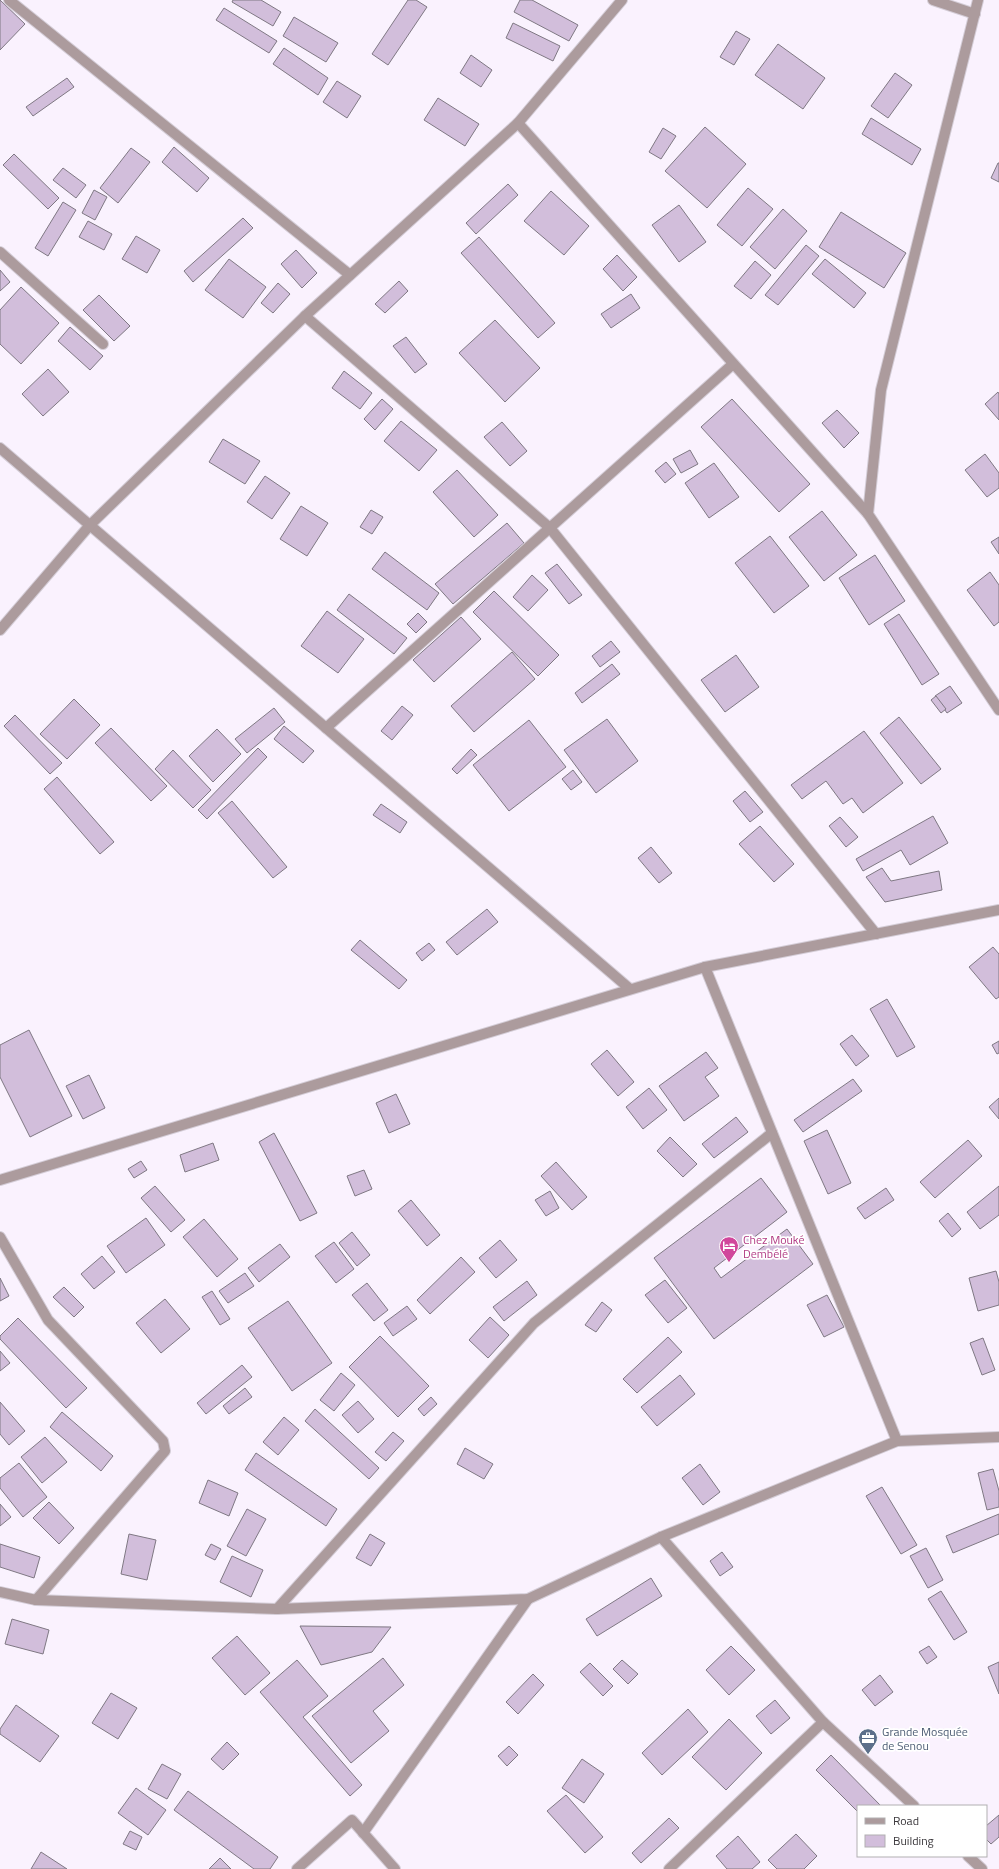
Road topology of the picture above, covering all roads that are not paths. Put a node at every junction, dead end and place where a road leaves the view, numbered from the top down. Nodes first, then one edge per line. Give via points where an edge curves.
1 (9, 0) edge
2 (622, 0) edge
3 (933, 0) edge
4 (978, 0) edge
5 (975, 14) junction
6 (518, 123) junction
7 (0, 252) edge
8 (350, 275) junction
9 (305, 316) junction
10 (103, 344) dead end
11 (733, 364) junction
12 (0, 448) edge
13 (868, 514) junction
14 (90, 525) junction
15 (550, 528) junction
16 (0, 630) edge
17 (999, 710) edge
18 (326, 728) junction
19 (999, 910) edge
20 (876, 934) junction
21 (705, 967) junction
22 (630, 989) junction
23 (772, 1133) junction
24 (0, 1180) edge
25 (0, 1237) edge
26 (999, 1437) edge
27 (897, 1441) junction
28 (661, 1537) junction
29 (0, 1592) edge
30 (528, 1599) junction
31 (36, 1600) junction
32 (277, 1609) junction
33 (823, 1722) junction
34 (913, 1805) edge
35 (363, 1833) junction
36 (969, 1857) edge
37 (297, 1869) edge
38 (395, 1869) edge
39 (669, 1869) edge
40 (982, 1869) edge

1 - 8 street
2 - 6 street
3 - 5 street
4 - 5 street
5 - 13 street via 881,390
6 - 8 street
6 - 11 street
7 - 10 street
8 - 9 street
9 - 14 street
9 - 15 street
11 - 13 street
11 - 15 street
12 - 14 street
13 - 17 street
14 - 16 street
14 - 18 street
15 - 18 street
15 - 20 street
18 - 22 street
19 - 20 street
20 - 21 street
21 - 22 street
21 - 23 street
22 - 24 street
23 - 27 street
23 - 32 street via 534,1323
25 - 31 street via 48,1320 162,1441 165,1450
26 - 27 street
27 - 28 street
28 - 30 street
28 - 33 street
29 - 31 street
30 - 32 street
30 - 35 street
31 - 32 street
33 - 34 street
33 - 39 street
35 - 37 street via 352,1820
35 - 38 street
36 - 40 street

